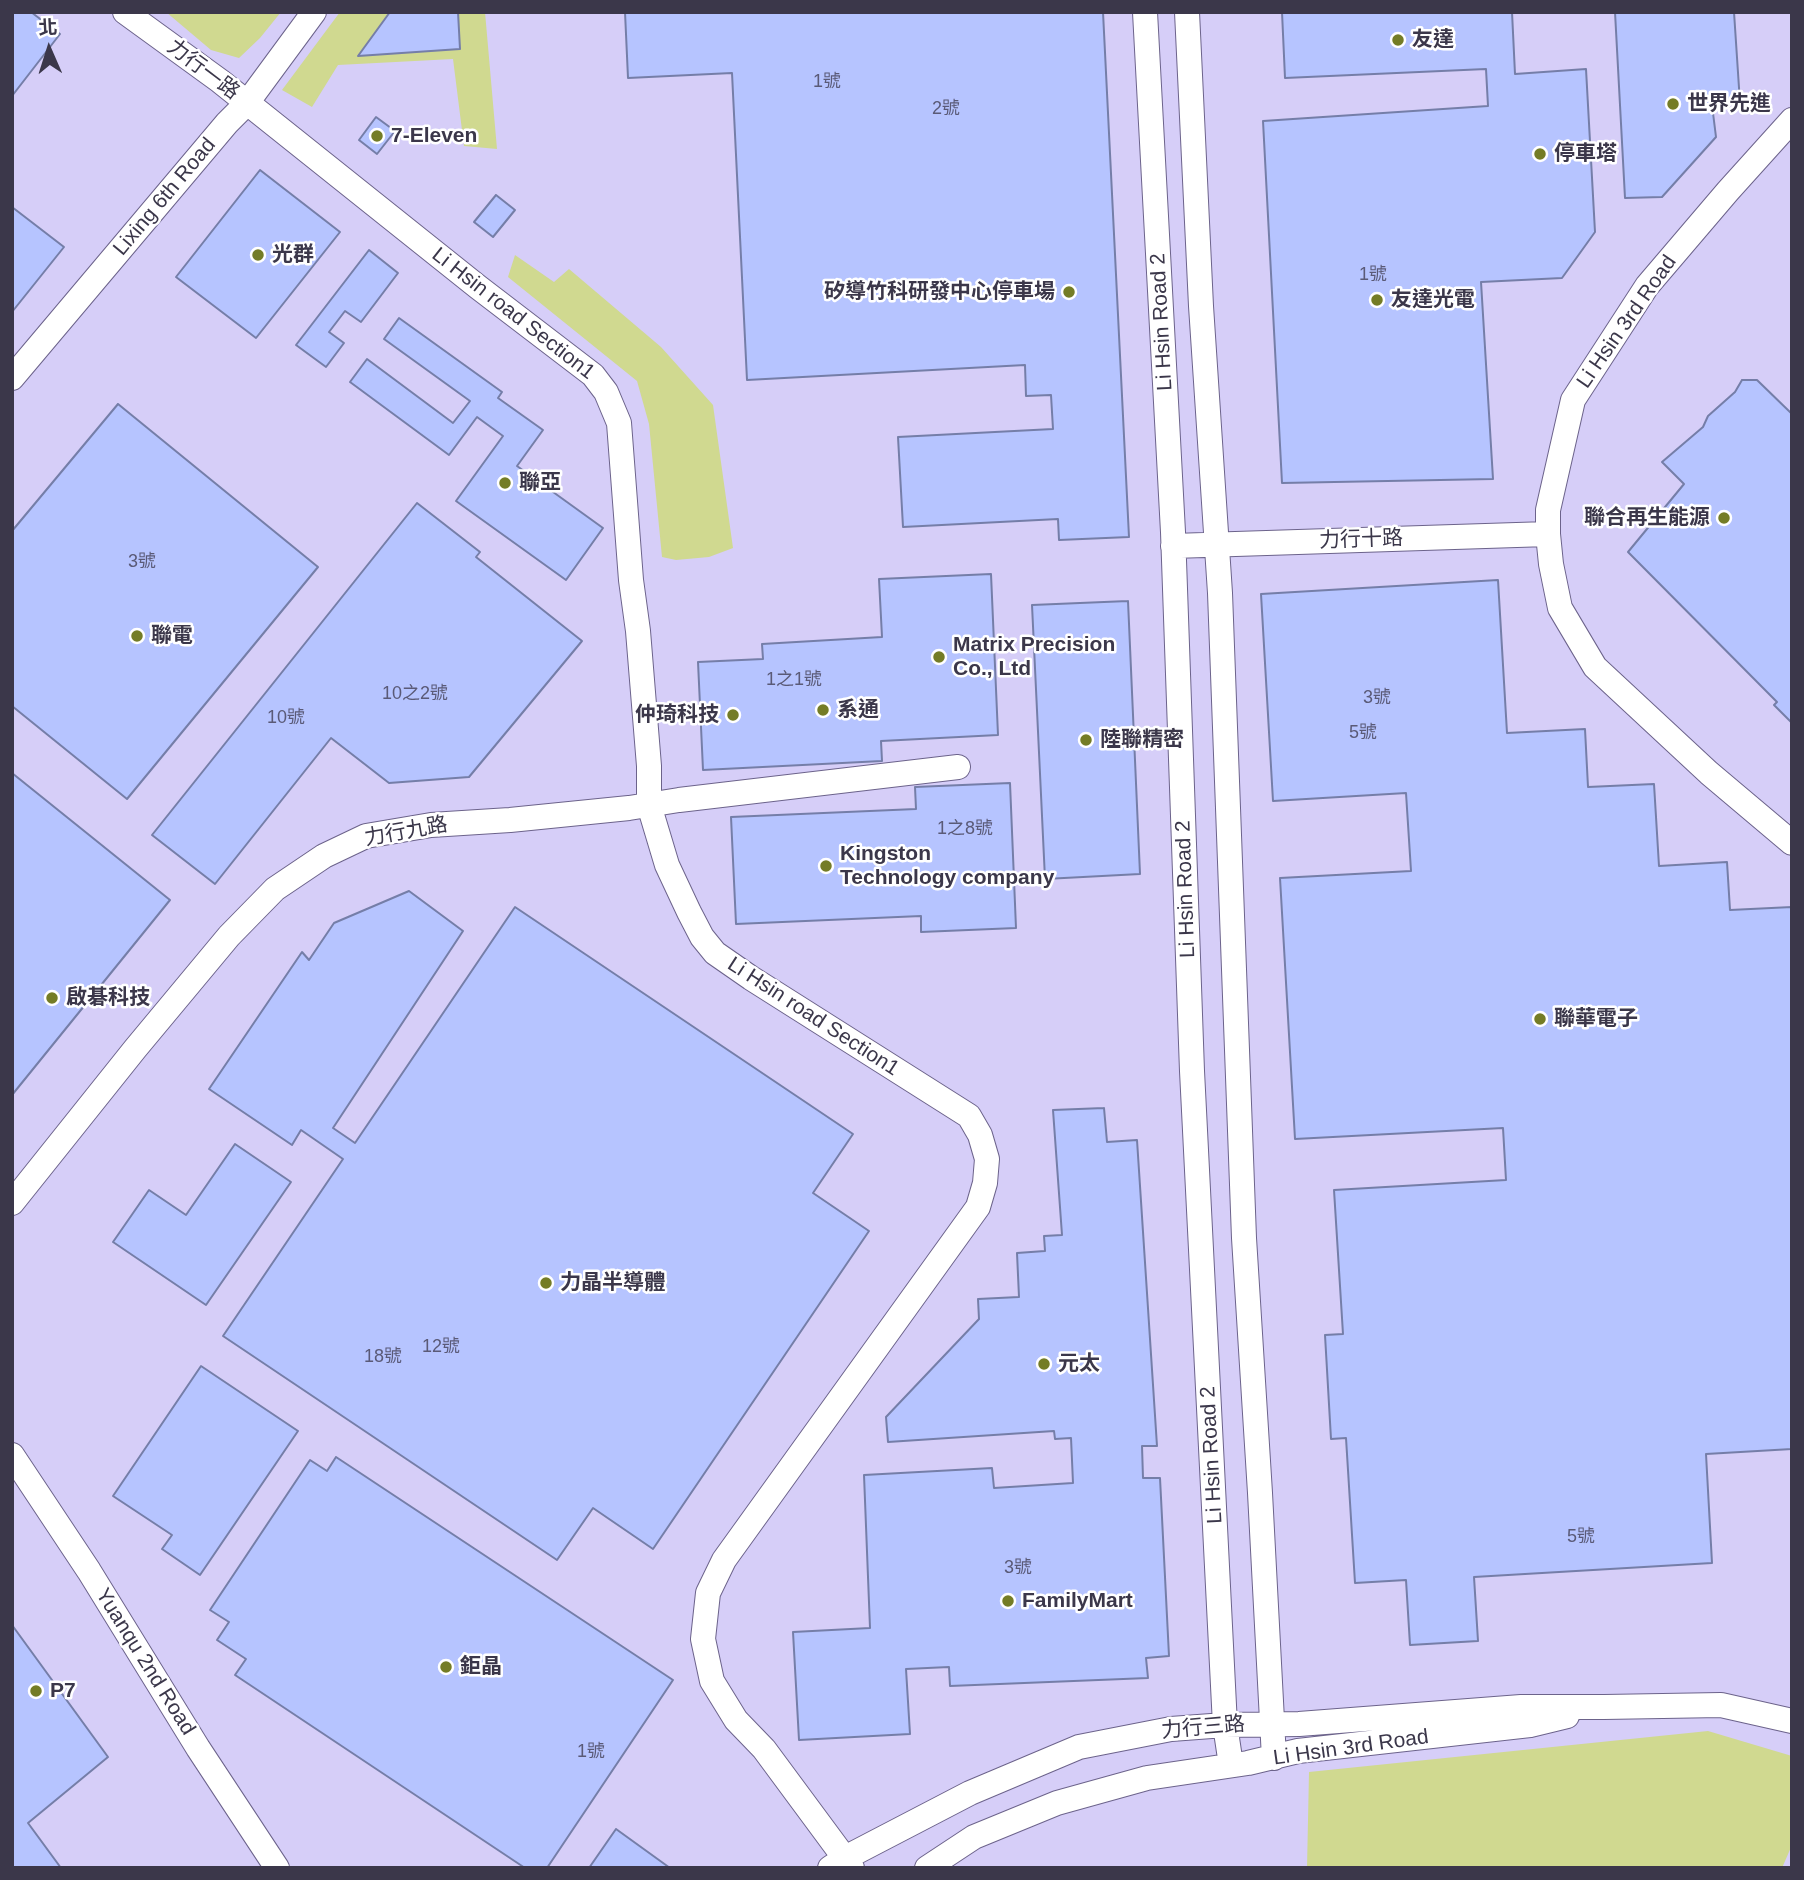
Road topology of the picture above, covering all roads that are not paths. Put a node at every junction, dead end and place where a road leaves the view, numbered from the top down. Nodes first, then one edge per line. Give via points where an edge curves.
1 (125, 12) edge
2 (314, 12) edge
3 (1145, 12) edge
4 (1188, 12) edge
5 (247, 103) junction
6 (1792, 120) edge
7 (12, 379) edge
8 (1548, 534) junction
9 (1173, 545) junction
10 (1217, 545) junction
11 (958, 767) dead end
12 (649, 805) junction
13 (1792, 843) edge
14 (12, 1203) edge
15 (12, 1455) edge
16 (1604, 1707) junction
17 (1792, 1721) edge
18 (1272, 1723) junction
19 (1225, 1725) junction
20 (1274, 1758) junction
21 (1231, 1765) junction
22 (842, 1865) edge
23 (277, 1868) edge
24 (927, 1868) edge

1 - 5 street, 力行一路
2 - 5 street, Lixing 6th Road
3 - 9 street, Li Hsin Road 2
4 - 10 street, Li Hsin Road 2
5 - 7 street, Lixing 6th Road
5 - 12 street, Li Hsin road Section1 via 593,375 606,392 619,424
6 - 8 street, Li Hsin 3rd Road via 1647,286 1573,400 1548,510
8 - 10 street, 力行十路
8 - 13 street, Li Hsin 3rd Road via 1559,608 1595,667
9 - 10 street, 力行十路
9 - 19 street, Li Hsin Road 2 via 1192,1071
10 - 18 street, Li Hsin Road 2 via 1244,1238
11 - 12 street, 力行九路
12 - 14 street, 力行九路 via 431,825 366,836 324,856 275,889 229,936
12 - 22 street, Li Hsin road Section1 via 667,865 702,937 715,953 969,1116 987,1159 978,1207 724,1560 708,1593 703,1639 712,1681
15 - 23 street, Yuanqu 2nd Road
16 - 17 street, Li Hsin 3rd Road via 1721,1704
16 - 18 street, 力行三路 via 1521,1707
16 - 20 street, Li Hsin 3rd Road via 1530,1725 1298,1751
18 - 19 street, 力行三路
18 - 20 street, Li Hsin Road 2
19 - 21 street, Li Hsin Road 2
19 - 22 street, 力行三路 via 1171,1729 1079,1747 970,1793
20 - 21 street, Li Hsin 3rd Road
21 - 24 street, Li Hsin 3rd Road via 1147,1778 1057,1803 974,1837

